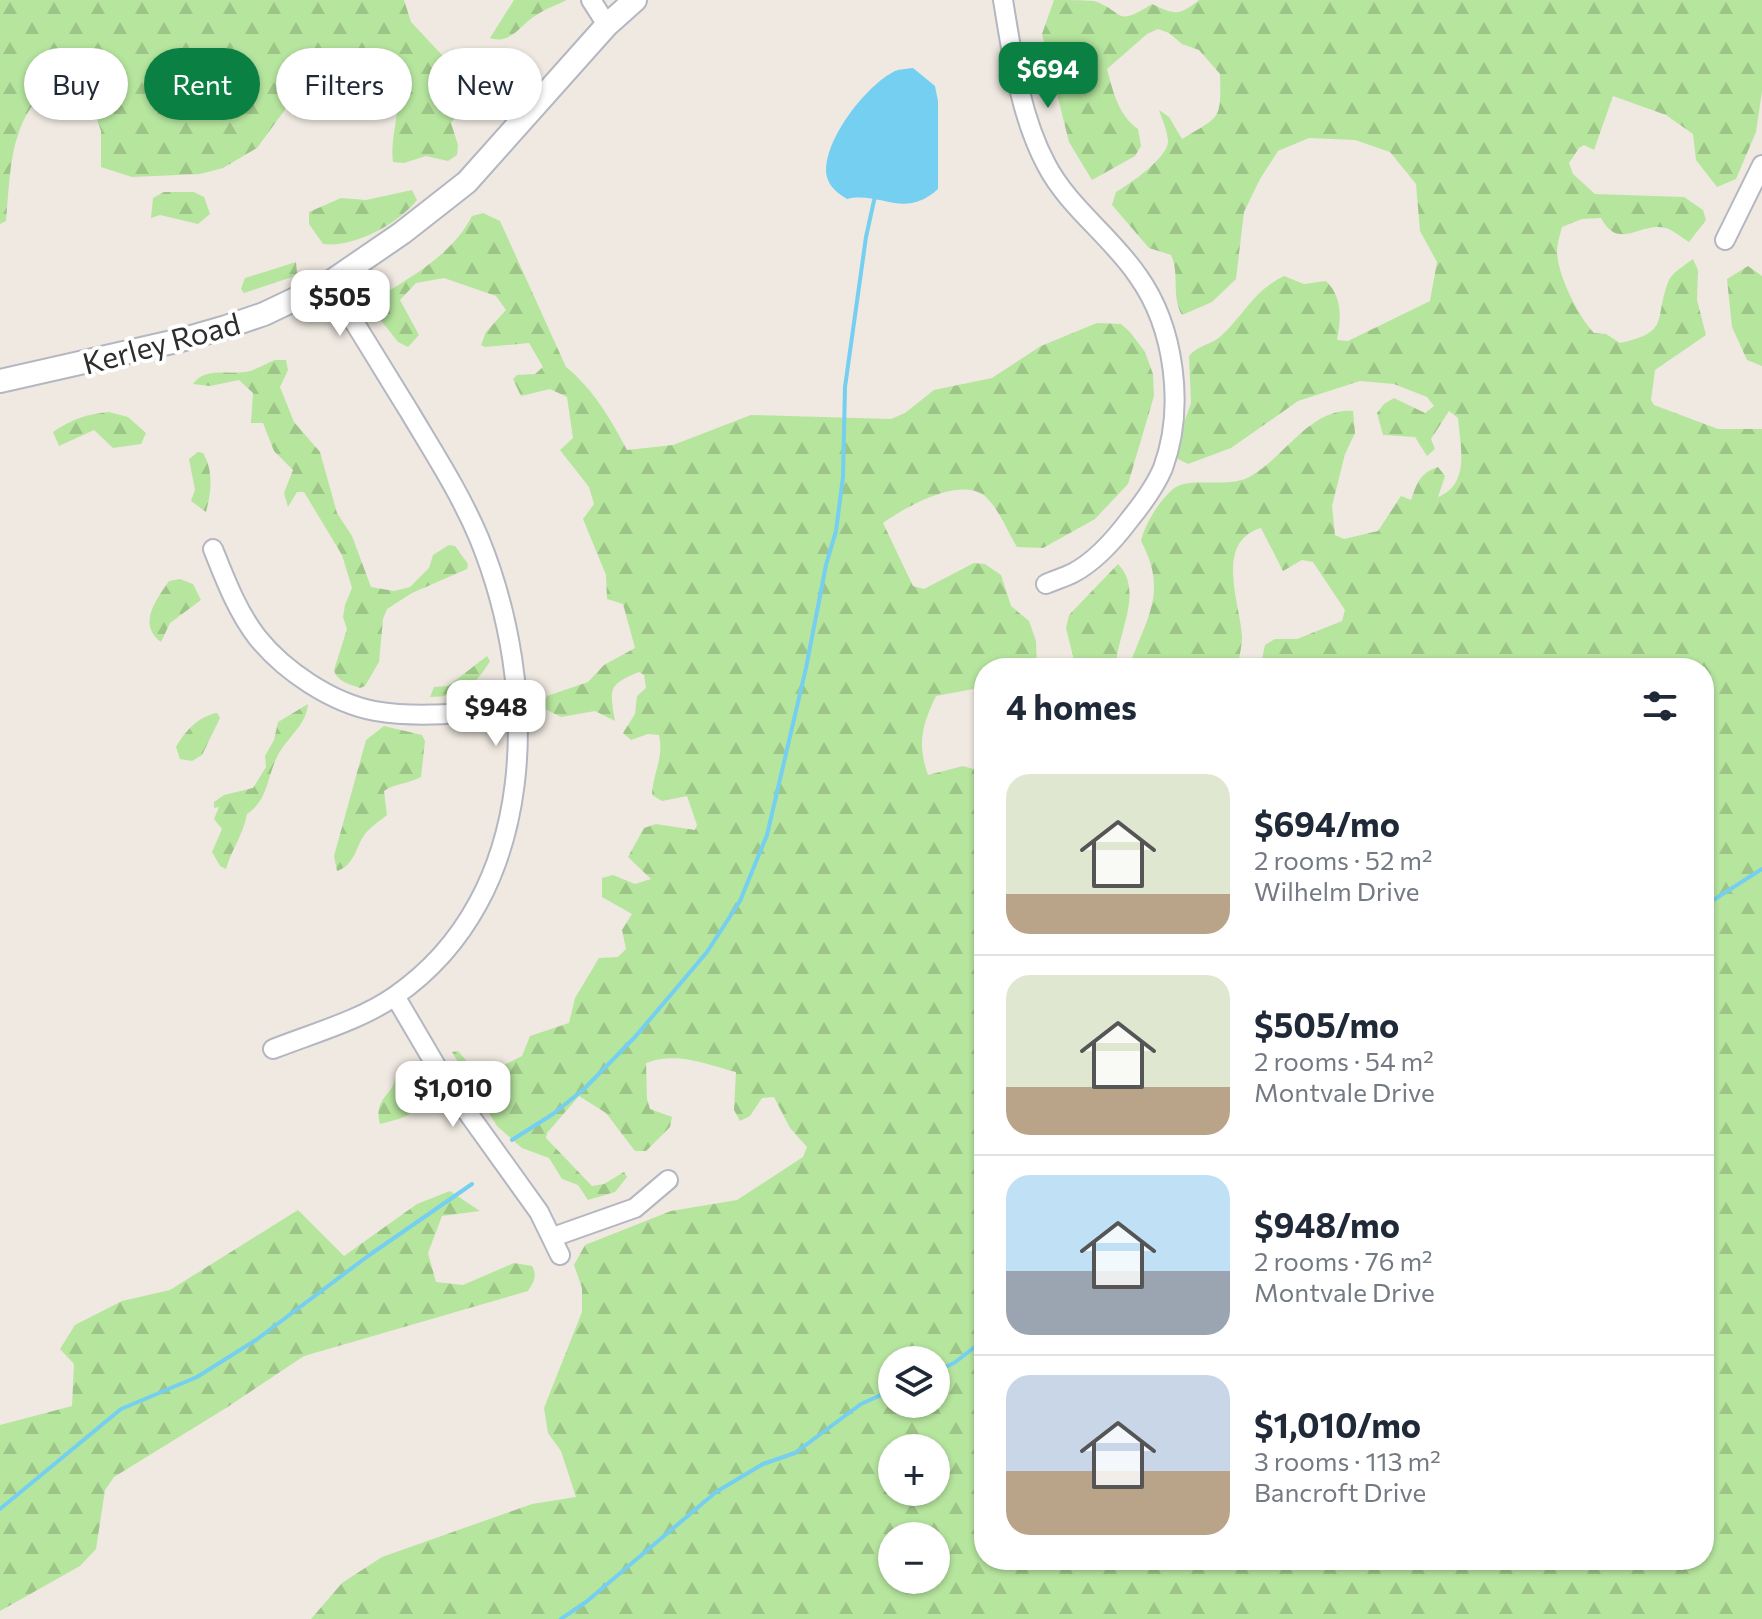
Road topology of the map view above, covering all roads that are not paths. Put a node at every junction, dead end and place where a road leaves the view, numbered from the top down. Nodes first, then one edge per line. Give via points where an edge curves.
1 (591, 0) edge
2 (635, 0) edge
3 (1003, 0) edge
4 (607, 25) junction
5 (1762, 165) edge
6 (1725, 240) dead end
7 (329, 283) junction
8 (0, 381) edge
9 (213, 549) dead end
10 (1046, 584) dead end
11 (517, 709) junction
12 (395, 996) junction
13 (273, 1049) dead end
14 (668, 1180) dead end

1 - 4 street
2 - 4 street, Kerley Road
3 - 10 street via 1034,139 1062,190 1139,276 1165,333 1174,379 1170,437 1149,494 1098,554
4 - 7 street, Kerley Road via 467,182
5 - 6 street
7 - 8 street, Kerley Road via 226,327
7 - 11 street via 448,474 478,538 504,615
9 - 11 street via 257,637 320,689 374,711
11 - 12 street via 513,806 493,871 465,924
12 - 13 street
12 - 14 street via 445,1081 539,1212 557,1246 635,1208

